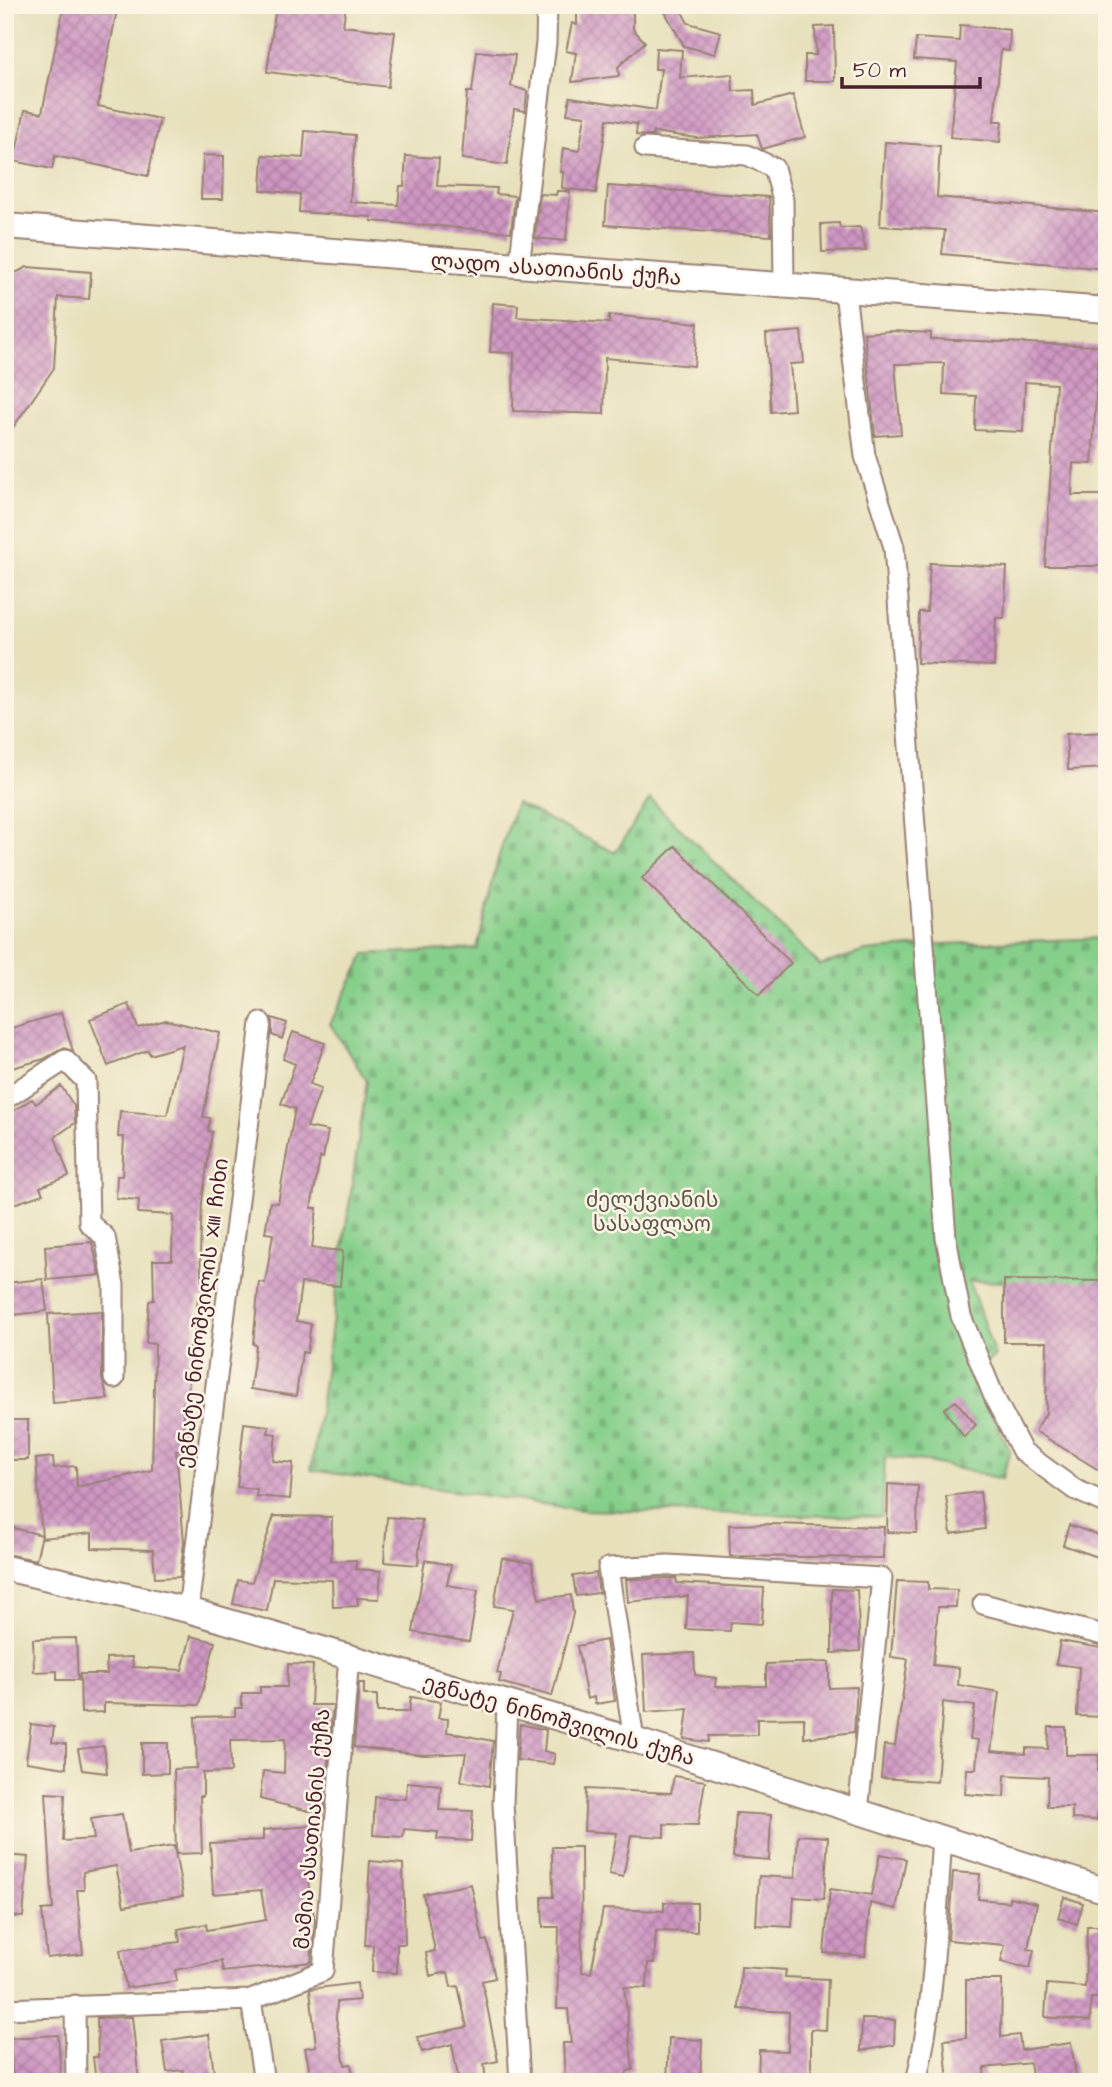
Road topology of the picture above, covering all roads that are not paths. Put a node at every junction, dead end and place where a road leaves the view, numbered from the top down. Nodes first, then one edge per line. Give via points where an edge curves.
1 (547, 5) edge
2 (645, 148) dead end
3 (5, 226) edge
4 (519, 267) junction
5 (785, 285) junction
6 (845, 292) junction
7 (1107, 310) edge
8 (261, 1023) dead end
9 (5, 1099) edge
10 (114, 1378) dead end
11 (1107, 1504) edge
12 (5, 1568) edge
13 (983, 1604) dead end
14 (188, 1610) junction
15 (1107, 1636) edge
16 (349, 1657) junction
17 (508, 1705) junction
18 (634, 1740) junction
19 (858, 1812) junction
20 (942, 1838) junction
21 (1107, 1891) edge
22 (251, 2000) junction
23 (75, 2005) junction
24 (5, 2008) edge
25 (76, 2082) edge
26 (264, 2082) edge
27 (520, 2082) edge
28 (916, 2082) edge

1 - 4 street
2 - 5 street via 747,155 774,168 783,200
3 - 4 main road, ლადო ასათიანის ქუჩა
4 - 5 main road, ლადო ასათიანის ქუჩა
5 - 6 main road, ლადო ასათიანის ქუჩა
6 - 7 main road, ლადო ასათიანის ქუჩა
6 - 11 street via 864,456 894,547 946,1238 961,1316 1022,1451 1074,1489
8 - 14 street, ეგნატე ნინოშვილის XIII ჩიხი
9 - 10 street via 65,1060 86,1081 89,1223 105,1237 114,1285
12 - 14 main road, ეგნატე ნინოშვილის ქუჩა
13 - 15 street
14 - 16 main road, ეგნატე ნინოშვილის ქუჩა
16 - 17 main road, ეგნატე ნინოშვილის ქუჩა
16 - 22 street, მამია ასათიანის ქუჩა via 323,1971
17 - 18 main road, ეგნატე ნინოშვილის ქუჩა
17 - 27 street via 503,1804
18 - 19 main road, ეგნატე ნინოშვილის ქუჩა
18 - 19 street via 608,1568 668,1565 882,1578
19 - 20 main road, ეგნატე ნინოშვილის ქუჩა
20 - 21 main road, ეგნატე ნინოშვილის ქუჩა
20 - 28 street via 934,1959
22 - 23 street
22 - 26 street
23 - 24 street
23 - 25 street

